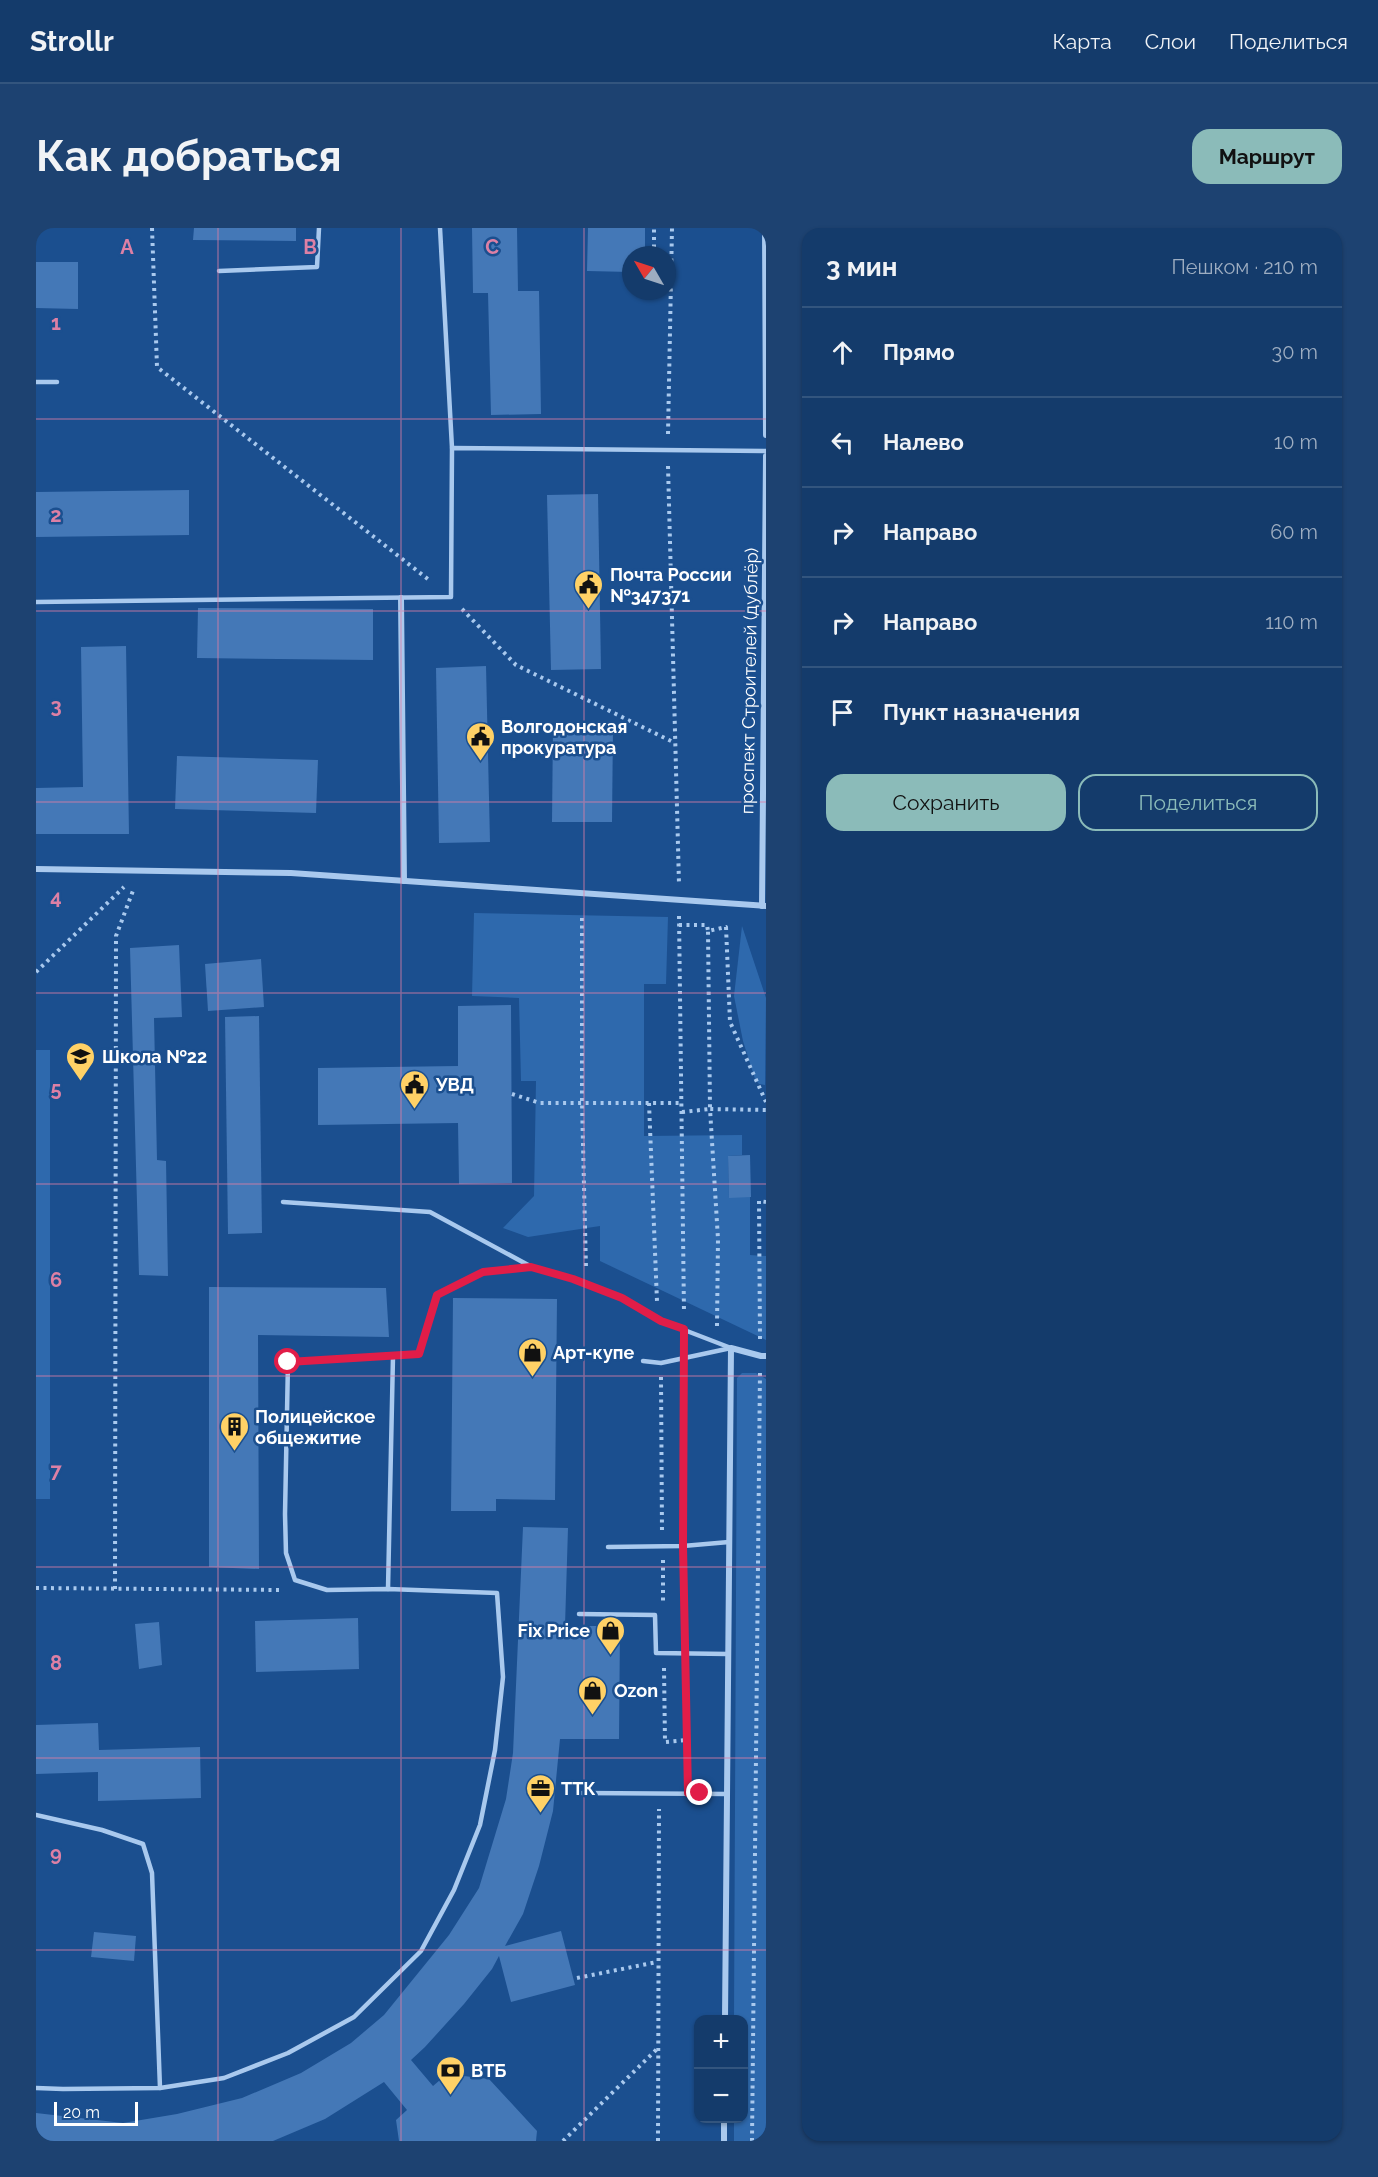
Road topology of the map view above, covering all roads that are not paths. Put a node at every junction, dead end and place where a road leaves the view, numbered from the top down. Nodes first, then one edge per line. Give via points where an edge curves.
1 (319, 228) edge
2 (440, 228) edge
3 (765, 228) edge
4 (219, 271) dead end
5 (36, 382) edge
6 (57, 382) dead end
7 (766, 435) edge
8 (452, 448) junction
9 (766, 451) edge
10 (766, 456) edge
11 (401, 598) junction
12 (36, 602) edge
13 (36, 868) edge
14 (404, 881) junction
15 (764, 906) edge
16 (283, 1202) dead end
17 (531, 1267) junction
18 (731, 1348) junction
19 (393, 1356) junction
20 (763, 1356) edge
21 (643, 1361) dead end
22 (729, 1542) junction
23 (609, 1547) dead end
24 (388, 1588) junction
25 (579, 1614) dead end
26 (728, 1654) junction
27 (582, 1793) dead end
28 (727, 1794) junction
29 (36, 1815) edge
30 (725, 2015) edge
31 (36, 2088) edge
32 (160, 2088) junction
33 (724, 2123) edge
34 (724, 2141) edge

1 - 4 lane via 317,267
2 - 8 lane
3 - 7 street
5 - 6 lane
8 - 9 lane
8 - 11 lane via 451,597
10 - 15 street, проспект Строителей (дублёр)
11 - 12 lane
11 - 14 street
13 - 14 street via 291,873
14 - 15 street
16 - 17 lane via 430,1212
17 - 18 lane via 622,1298 661,1321
17 - 19 lane via 483,1272 437,1295 419,1354
18 - 20 street
18 - 21 lane via 661,1363
18 - 22 street
19 - 24 lane
19 - 24 lane via 288,1362 287,1374 286,1553 295,1580 327,1590
22 - 23 lane
22 - 26 street
24 - 32 lane via 497,1593 503,1677 495,1750 480,1825 454,1890 421,1950 354,2017 288,2054 224,2078
25 - 26 lane via 655,1615 656,1653
26 - 28 street
27 - 28 lane
28 - 30 street
29 - 32 lane via 143,1844 152,1873
31 - 32 lane
33 - 34 street

